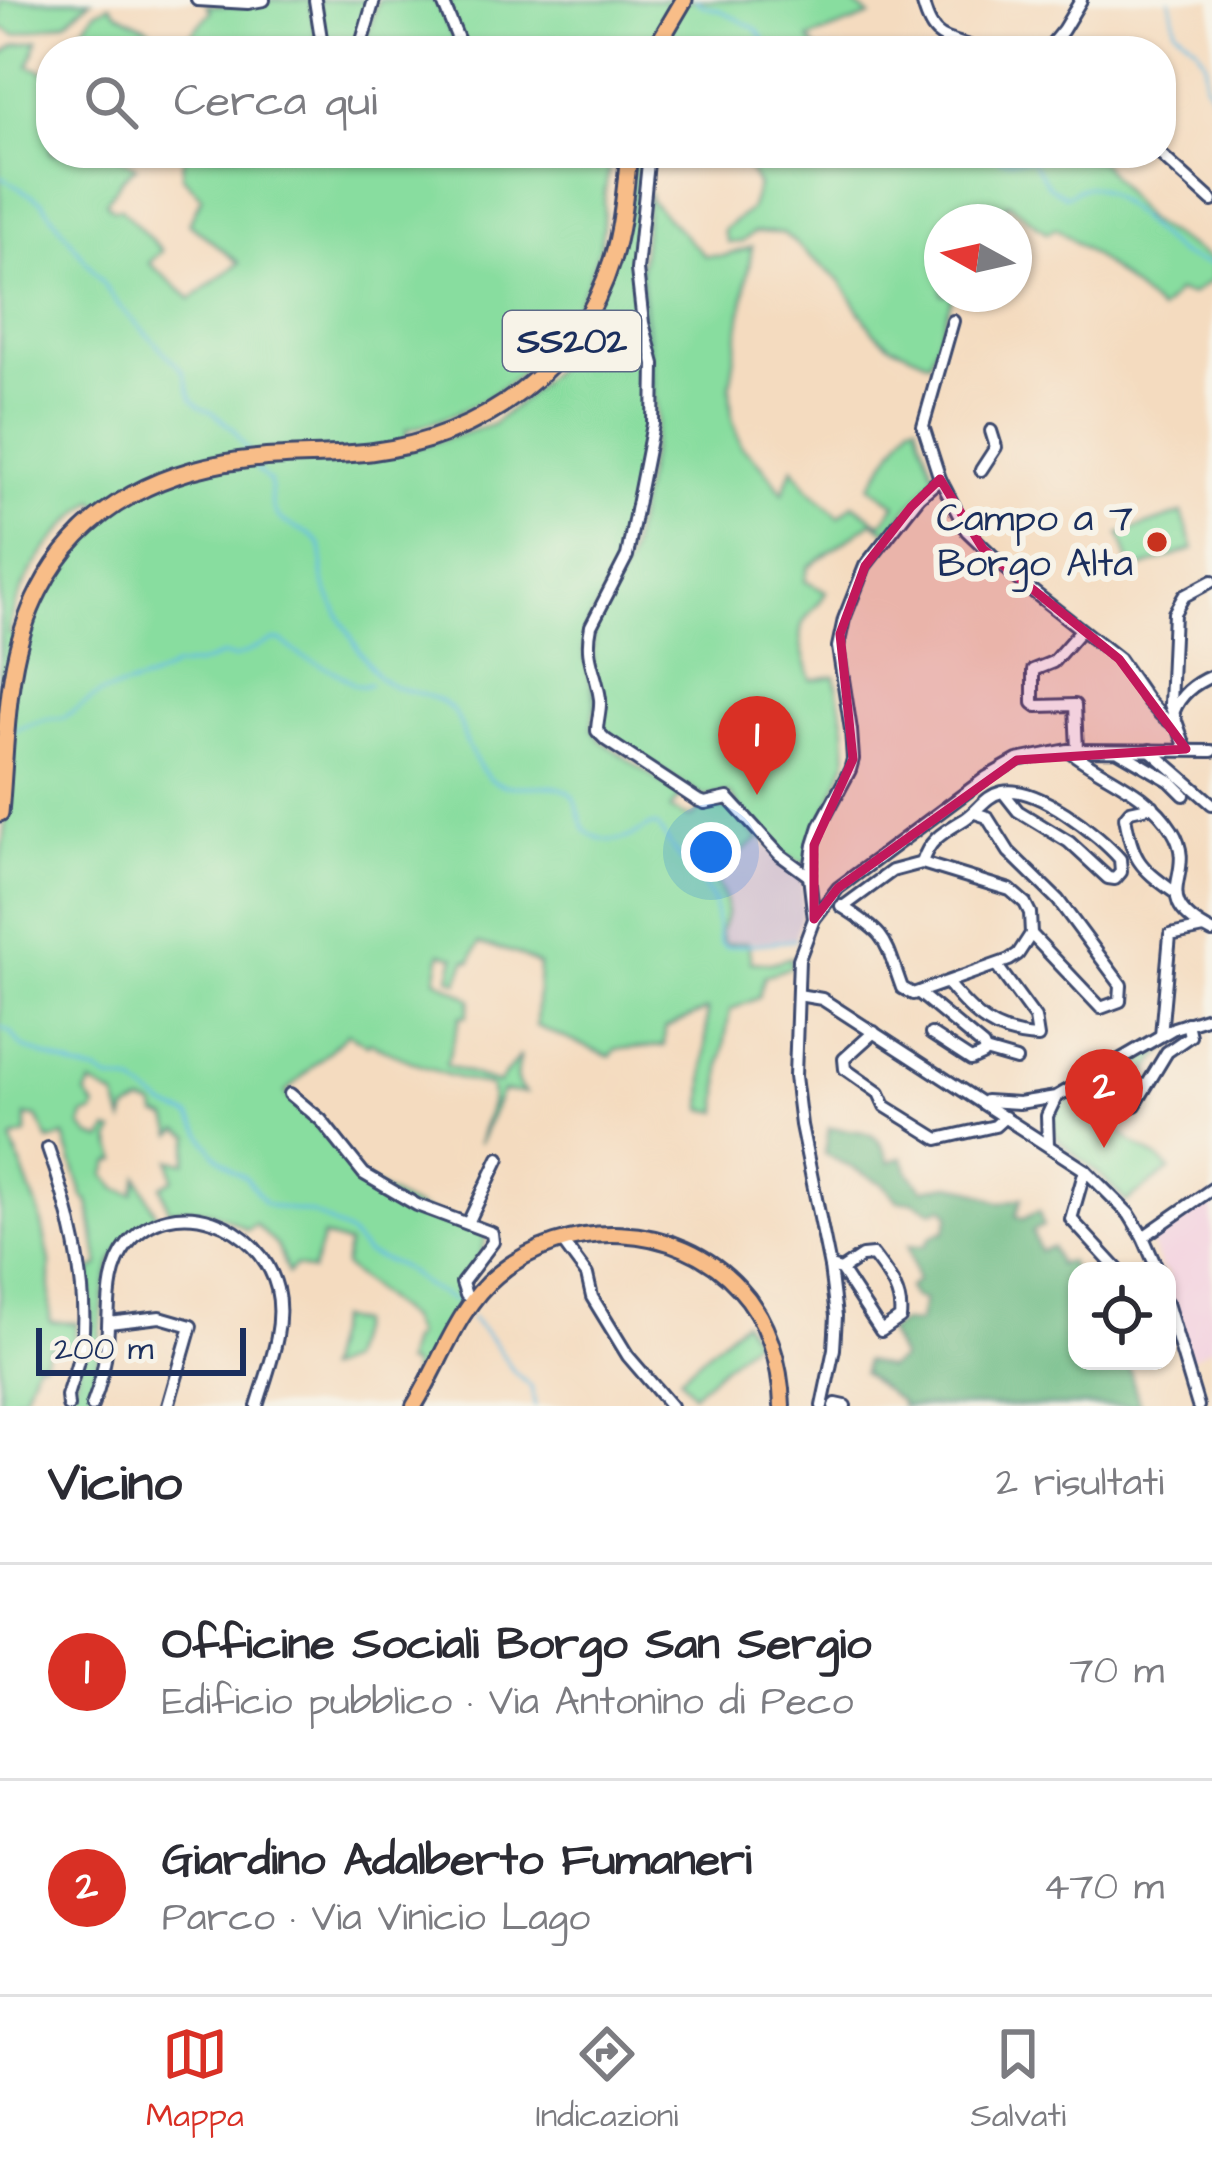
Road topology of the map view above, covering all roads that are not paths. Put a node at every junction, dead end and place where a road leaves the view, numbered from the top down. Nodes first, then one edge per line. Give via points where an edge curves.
1 (197, 0) edge
2 (264, 0) edge
3 (315, 0) edge
4 (374, 0) edge
5 (442, 0) edge
6 (672, 0) edge
7 (684, 0) edge
8 (922, 0) edge
9 (1081, 0) edge
10 (321, 36) edge
11 (364, 36) edge
12 (458, 36) edge
13 (652, 36) edge
14 (663, 36) edge
15 (939, 36) edge
16 (1058, 36) edge
17 (624, 168) edge
18 (648, 168) edge
19 (1176, 168) edge
20 (1212, 201) edge
21 (953, 321) dead end
22 (992, 430) dead end
23 (981, 470) dead end
24 (940, 479) junction
25 (1212, 581) edge
26 (1081, 630) junction
27 (16, 637) junction
28 (1212, 676) edge
29 (0, 712) edge
30 (1174, 714) junction
31 (1178, 728) junction
32 (1186, 748) junction
33 (1072, 750) junction
34 (1118, 750) junction
35 (1150, 750) junction
36 (1212, 751) edge
37 (2, 792) edge
38 (1003, 792) junction
39 (1184, 795) dead end
40 (1212, 804) edge
41 (1153, 806) junction
42 (0, 813) edge
43 (975, 813) junction
44 (922, 863) junction
45 (809, 876) junction
46 (1174, 892) junction
47 (827, 899) junction
48 (843, 908) junction
49 (814, 919) junction
50 (1208, 930) edge
51 (1031, 934) junction
52 (997, 966) junction
53 (946, 983) junction
54 (798, 994) junction
55 (920, 994) junction
56 (1212, 1016) edge
57 (983, 1021) junction
58 (1187, 1023) junction
59 (874, 1032) junction
60 (931, 1034) dead end
61 (969, 1034) junction
62 (1161, 1035) junction
63 (985, 1051) junction
64 (1016, 1060) dead end
65 (290, 1094) dead end
66 (1061, 1094) junction
67 (976, 1099) junction
68 (1000, 1122) junction
69 (1048, 1145) junction
70 (48, 1148) dead end
71 (499, 1158) dead end
72 (1085, 1170) junction
73 (1212, 1189) edge
74 (468, 1223) junction
75 (1143, 1237) junction
76 (562, 1241) junction
77 (1111, 1262) edge
78 (1154, 1262) edge
79 (836, 1269) junction
80 (472, 1300) junction
81 (109, 1309) junction
82 (137, 1318) junction
83 (109, 1323) junction
84 (1176, 1343) edge
85 (422, 1402) edge
86 (68, 1406) edge
87 (92, 1406) edge
88 (168, 1406) edge
89 (257, 1406) edge
90 (671, 1406) edge
91 (782, 1406) edge
92 (822, 1406) edge
93 (834, 1406) edge
94 (845, 1406) edge
95 (1198, 1406) edge

1 - 2 street
3 - 10 street
4 - 11 street
5 - 12 street
6 - 13 highway
7 - 14 highway
8 - 15 street
9 - 16 street
17 - 27 highway, SS202 via 622,222 591,311 541,376 504,405 449,433 371,452 256,458 140,488 79,520 50,554
18 - 45 street via 638,270 654,364 653,424 627,556 591,626 597,731 697,800 728,798
19 - 20 street
21 - 24 street via 923,426
22 - 23 street via 997,447
24 - 26 street via 982,549
24 - 45 street via 865,566 844,619 838,647 853,759 820,826
25 - 30 street via 1184,596 1174,613
26 - 31 street via 1119,659
26 - 33 street via 1053,662 1033,670 1033,703 1076,705
27 - 29 highway, SS202
27 - 37 highway, SS202
28 - 30 street via 1187,690
30 - 31 street
31 - 32 street
32 - 35 street
32 - 36 street
33 - 34 street
33 - 41 street
33 - 47 street via 1001,768
34 - 35 street
34 - 39 street
35 - 40 street
37 - 42 highway, SS202
38 - 38 street via 1108,878 1121,872 1117,854 1089,829 1023,792
38 - 43 street
41 - 46 street via 1181,855
41 - 46 street via 1125,817 1136,860
43 - 44 street via 935,837
43 - 51 street via 1058,900 1121,985 1120,1000 1101,1008
44 - 48 street via 892,871
44 - 51 street via 1010,890 1025,903
45 - 49 street
46 - 50 street via 1186,915
47 - 48 street
47 - 49 street
48 - 55 street via 877,931 902,988
49 - 54 street via 799,959
50 - 62 street via 1170,935
51 - 52 street
52 - 53 street
52 - 57 street via 1035,1018 1038,1036
53 - 55 street
53 - 57 street
54 - 59 street via 822,999
54 - 79 street via 798,1108
55 - 61 street
56 - 58 street
57 - 61 street
58 - 62 street
58 - 66 street via 1190,1036 1167,1052 1135,1105 1109,1110
59 - 67 street
59 - 68 street via 844,1060 844,1070 885,1106 938,1138
60 - 63 street via 970,1060
61 - 63 street
62 - 66 street
63 - 64 street
65 - 74 street via 364,1174
66 - 67 street via 1005,1104
66 - 69 street via 1048,1116
67 - 68 street
68 - 69 street
69 - 72 street
70 - 86 street via 82,1283 82,1338
71 - 74 street
72 - 75 street
72 - 77 street via 1071,1220
73 - 75 street
74 - 80 street via 494,1238 462,1283
75 - 78 street
76 - 80 main road via 514,1262
76 - 90 street via 628,1356
76 - 91 main road via 589,1234 658,1240 726,1276 770,1340
79 - 79 street via 881,1331 900,1318 896,1286 873,1255
79 - 92 street via 836,1333
80 - 85 main road
81 - 82 street
81 - 83 street
81 - 89 street via 118,1259 146,1228 185,1216 230,1228 262,1257 277,1288 279,1326
82 - 83 street
82 - 88 street via 191,1326
83 - 87 street
84 - 95 street
93 - 94 street

